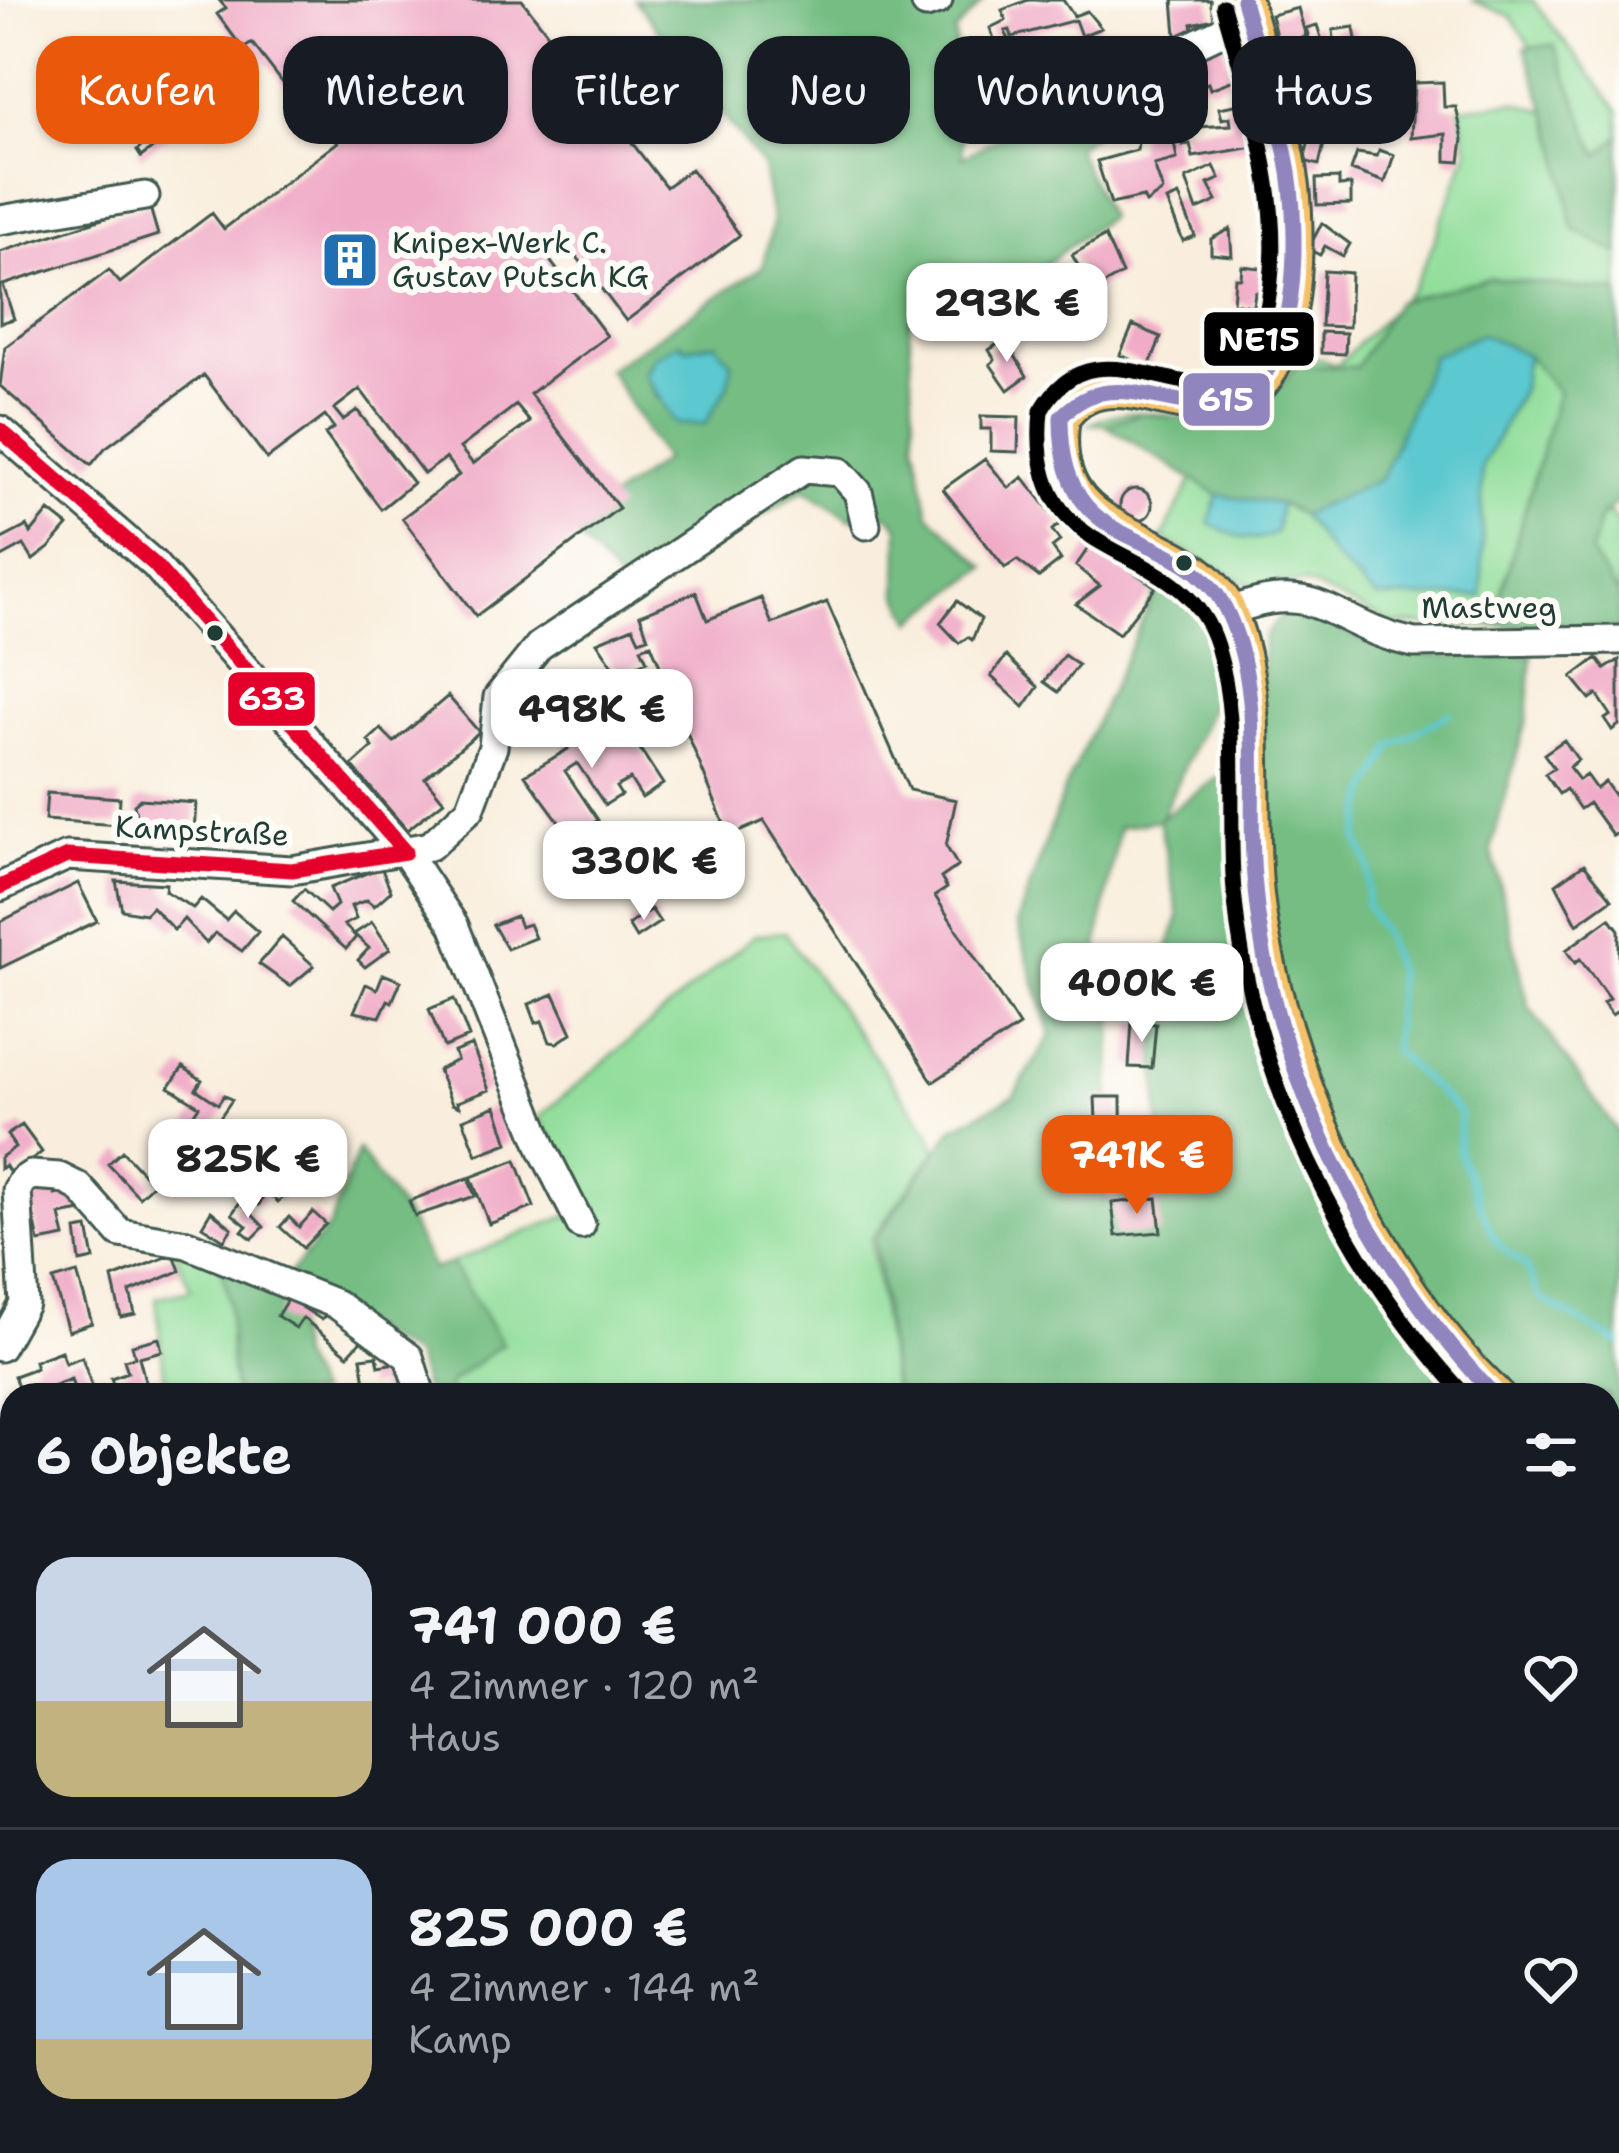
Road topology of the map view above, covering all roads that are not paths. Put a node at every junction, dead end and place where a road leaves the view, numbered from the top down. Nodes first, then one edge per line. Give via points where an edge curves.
1 (1245, 9) edge
2 (1202, 36) edge
3 (145, 196) dead end
4 (0, 220) edge
5 (0, 430) edge
6 (866, 525) dead end
7 (1228, 611) junction
8 (1619, 640) edge
9 (406, 852) junction
10 (0, 887) edge
11 (581, 1225) dead end
12 (0, 1347) edge
13 (417, 1383) edge
14 (1484, 1383) edge

1 - 2 street
1 - 7 main road via 1291,186 1282,348 1263,381 1226,403 1088,391 1060,417 1056,448 1071,493 1090,513 1186,570
3 - 4 street
5 - 9 street via 154,564
6 - 9 street via 858,492 840,472 804,469 552,634 502,686 493,747 470,809 430,846
7 - 8 street, Mastweg via 1284,595 1414,643
7 - 14 main road via 1247,724 1255,893 1286,1026 1383,1254
9 - 10 street, Kampstraße via 292,870 67,856
9 - 11 street via 454,926
12 - 13 street via 24,1304 17,1190 32,1175 59,1177 120,1232 187,1244 336,1304 409,1358

